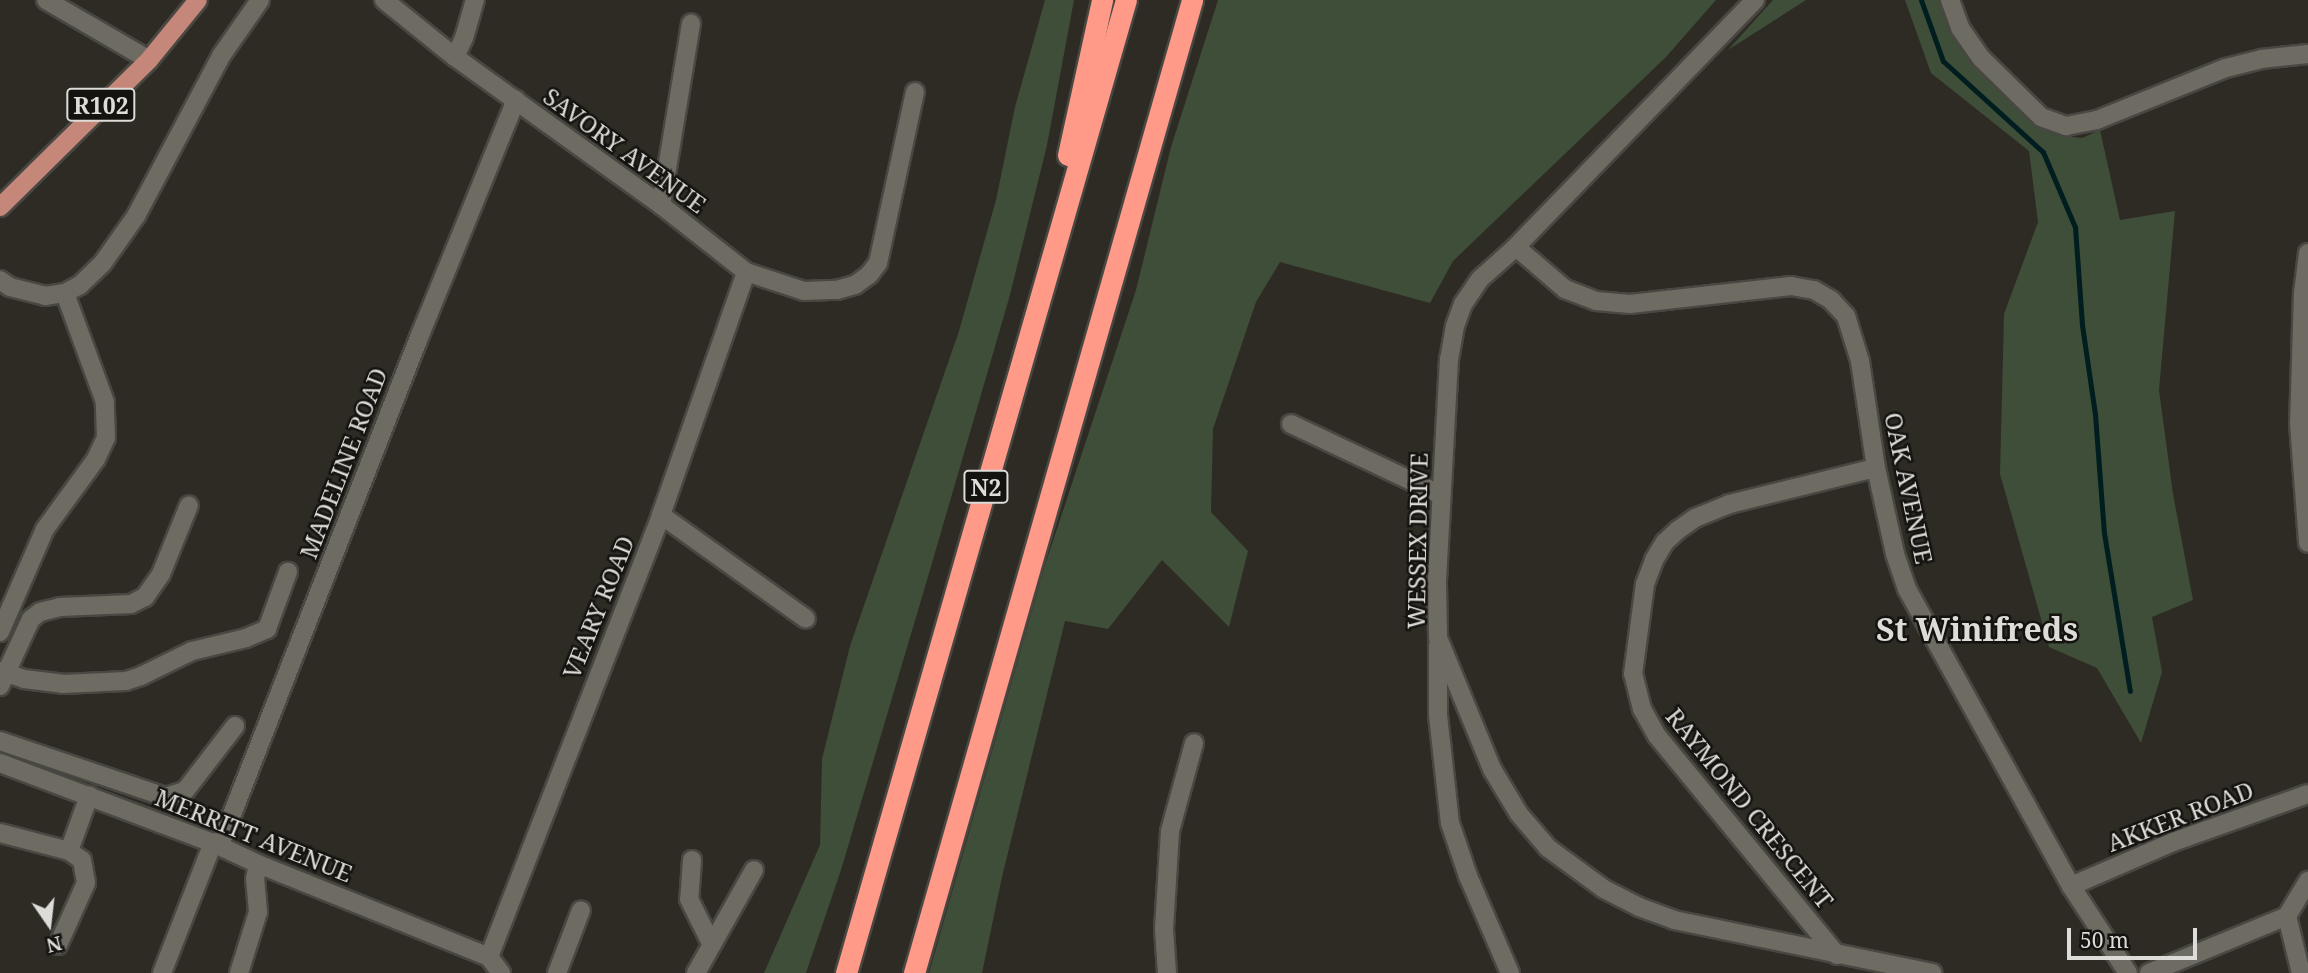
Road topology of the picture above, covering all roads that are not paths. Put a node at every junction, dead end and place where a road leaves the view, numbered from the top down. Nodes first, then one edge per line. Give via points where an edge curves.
1 (46, 0) edge
2 (198, 0) edge
3 (260, 0) edge
4 (384, 0) edge
5 (475, 0) edge
6 (1102, 0) edge
7 (1126, 0) edge
8 (1192, 0) edge
9 (1207, 0) edge
10 (1755, 0) edge
11 (1950, 0) edge
12 (691, 23) dead end
13 (2308, 54) edge
14 (455, 57) junction
15 (149, 60) junction
16 (915, 92) dead end
17 (516, 100) junction
18 (661, 205) junction
19 (0, 207) edge
20 (1516, 247) junction
21 (2308, 253) edge
22 (1118, 262) junction
23 (746, 272) junction
24 (0, 280) edge
25 (1045, 284) junction
26 (65, 293) junction
27 (1291, 424) dead end
28 (1877, 468) junction
29 (1441, 495) junction
30 (189, 505) dead end
31 (661, 515) junction
32 (2308, 543) edge
33 (288, 572) dead end
34 (806, 620) dead end
35 (0, 632) edge
36 (1438, 638) junction
37 (2, 677) edge
38 (236, 726) dead end
39 (0, 741) edge
40 (1194, 743) dead end
41 (0, 763) edge
42 (2308, 794) edge
43 (89, 796) junction
44 (0, 833) edge
45 (216, 844) junction
46 (69, 851) junction
47 (692, 860) dead end
48 (258, 864) junction
49 (754, 870) dead end
50 (2308, 881) edge
51 (2071, 886) junction
52 (581, 910) dead end
53 (2287, 916) junction
54 (58, 945) dead end
55 (712, 945) junction
56 (1838, 955) junction
57 (489, 957) junction
58 (162, 973) edge
59 (239, 973) edge
60 (501, 973) edge
61 (557, 973) edge
62 (696, 973) edge
63 (846, 973) edge
64 (914, 973) edge
65 (1167, 973) edge
66 (1510, 973) edge
67 (1933, 973) edge
68 (2128, 973) edge
69 (2149, 973) edge
70 (2301, 973) edge

1 - 15 street
2 - 15 main road, R102
3 - 26 street via 207,79 136,216 102,264
4 - 14 street, SAVORY AVENUE
5 - 14 street
6 - 25 highway via 1047,240
7 - 25 highway, N2
8 - 22 highway
9 - 22 highway via 1141,211
10 - 20 street, WESSEX DRIVE
11 - 13 street via 1960,28 1981,58 2041,117 2066,126 2097,120 2226,68
12 - 18 street
14 - 17 street, SAVORY AVENUE
15 - 19 main road, R102
16 - 23 street, SAVORY AVENUE via 885,239 869,275 837,290 804,291
17 - 18 street, SAVORY AVENUE
17 - 45 street, MADELINE ROAD
18 - 23 street, SAVORY AVENUE
20 - 28 street, OAK AVENUE via 1565,289 1596,301 1630,304 1790,286 1831,299 1846,317 1857,351
20 - 29 street, WESSEX DRIVE via 1480,279 1455,326
21 - 32 street via 2299,423
22 - 64 highway
23 - 31 street, VEARY ROAD
24 - 26 street via 28,293
25 - 63 highway, N2
26 - 35 street via 104,402 106,438 45,529
27 - 29 street
28 - 51 street, OAK AVENUE via 1895,554 1911,598
28 - 56 street, RAYMOND CRESCENT via 1729,504 1678,530 1654,560 1645,584 1633,674 1642,709 1657,736
29 - 36 street, WESSEX DRIVE
30 - 37 street via 162,573 145,597 131,604 40,611 31,619
31 - 34 street
31 - 57 street, VEARY ROAD
33 - 37 street via 267,629 246,638 192,651 126,681 63,684
36 - 56 street, WESSEX DRIVE via 1492,769 1519,814 1548,848 1604,889 1674,920
36 - 66 street via 1438,715 1450,823
38 - 39 street via 185,791 165,797
40 - 65 street via 1170,831 1164,929
41 - 43 street, MERRITT AVENUE
42 - 51 street, AKKER ROAD via 2173,842
43 - 45 street, MERRITT AVENUE
43 - 46 street
44 - 46 street
45 - 48 street, MERRITT AVENUE
45 - 58 street, MADELINE ROAD
46 - 54 street via 82,860 86,883
47 - 55 street via 689,898
48 - 57 street, MERRITT AVENUE
48 - 59 street via 258,912
49 - 55 street
50 - 53 street
51 - 68 street, OAK AVENUE
52 - 61 street
53 - 69 street
53 - 70 street
55 - 62 street
56 - 67 street, WESSEX DRIVE
57 - 60 street

